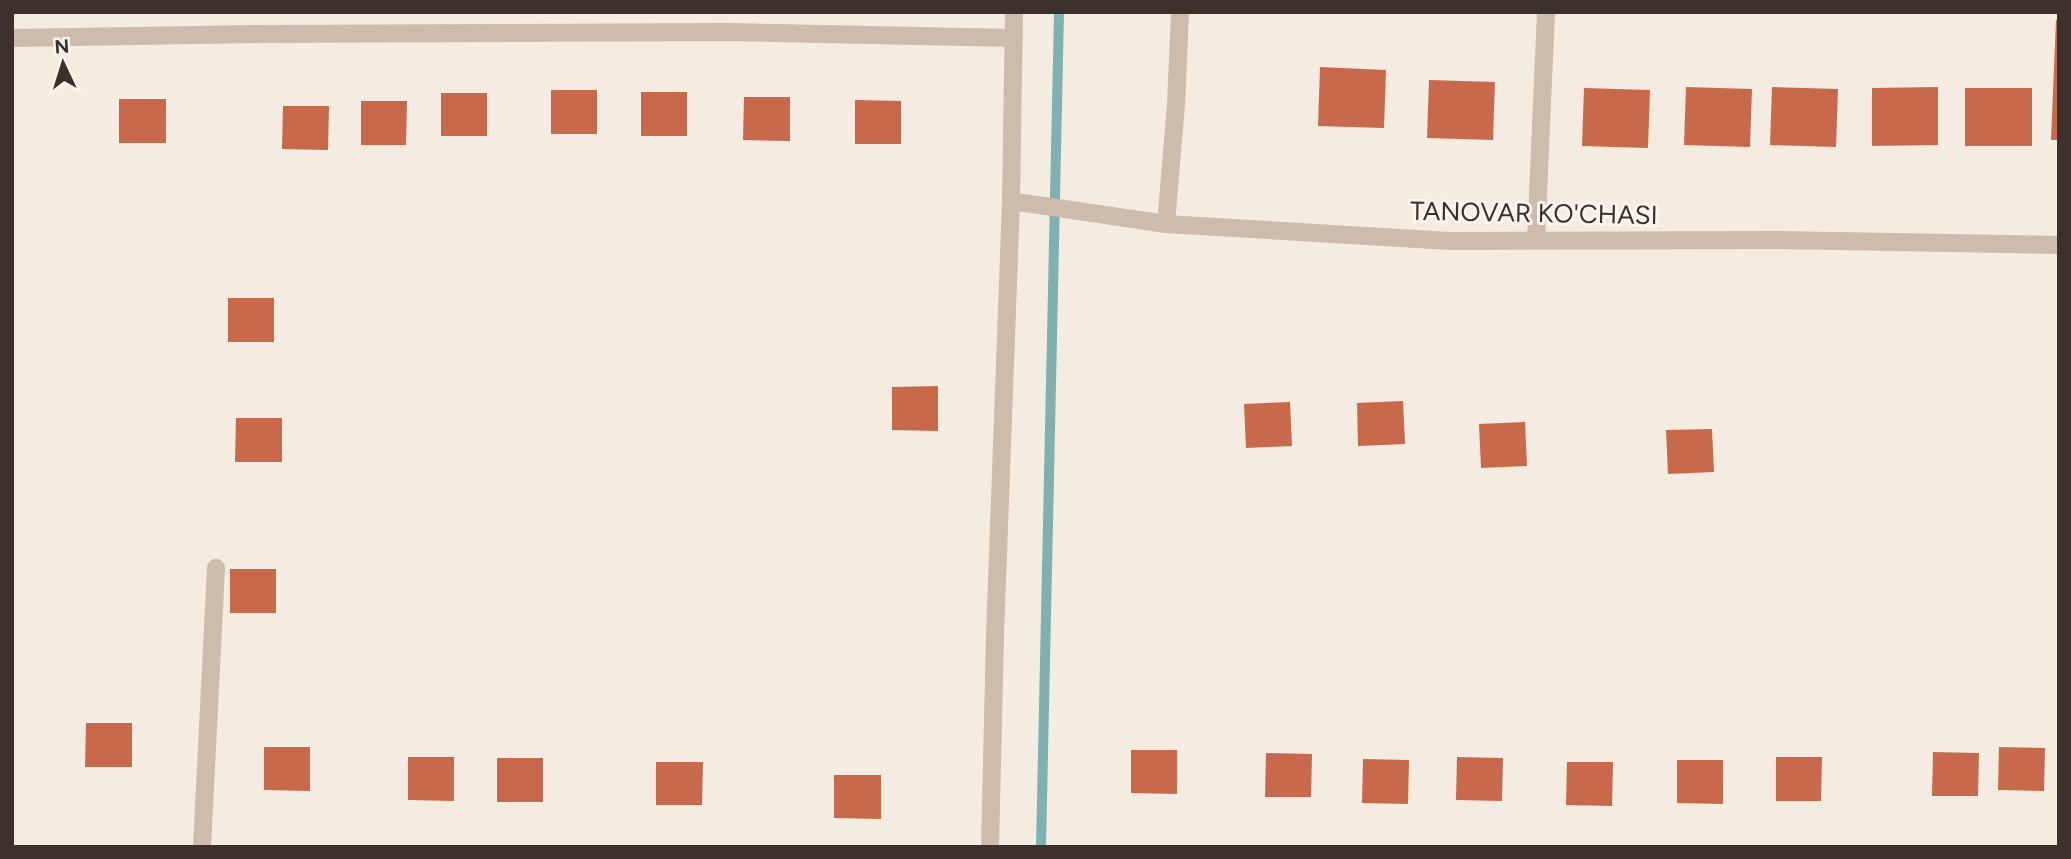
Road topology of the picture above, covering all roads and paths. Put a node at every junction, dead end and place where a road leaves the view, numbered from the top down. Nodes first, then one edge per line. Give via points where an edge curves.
1 (1014, 12) edge
2 (1180, 12) edge
3 (1546, 12) edge
4 (12, 38) edge
5 (1014, 38) junction
6 (1011, 201) junction
7 (1166, 224) junction
8 (1536, 240) junction
9 (2059, 245) edge
10 (216, 568) dead end
11 (202, 847) edge
12 (990, 847) edge

1 - 5 street
2 - 7 street
3 - 8 street
4 - 5 street via 726,32
5 - 6 street
6 - 7 street, TANOVAR KO'CHASI
6 - 12 street
7 - 8 street, TANOVAR KO'CHASI via 1450,241
8 - 9 street, TANOVAR KO'CHASI
10 - 11 street

